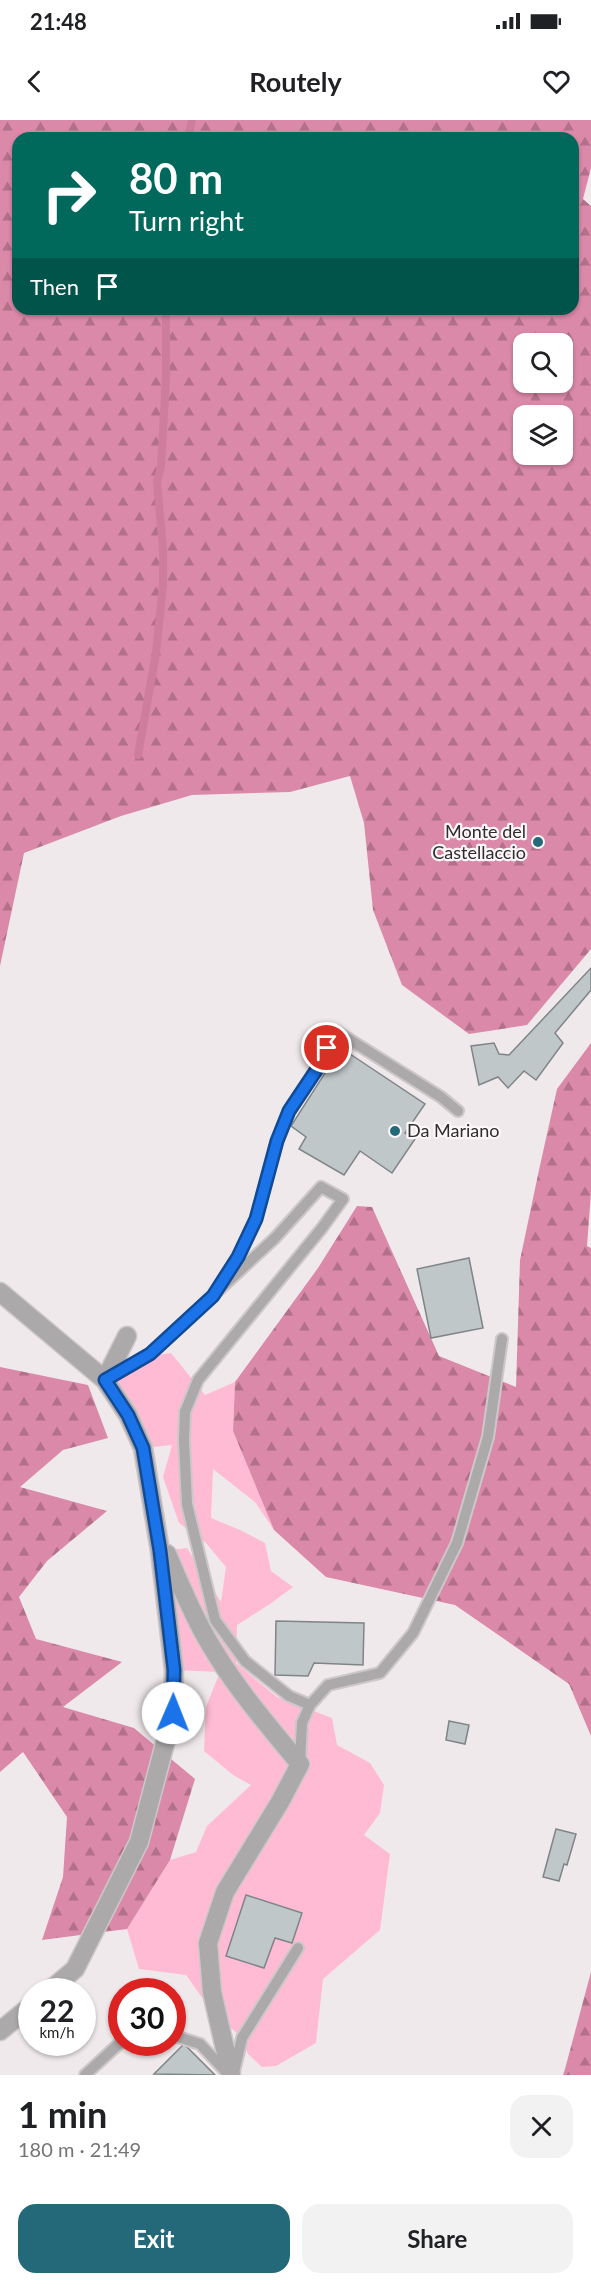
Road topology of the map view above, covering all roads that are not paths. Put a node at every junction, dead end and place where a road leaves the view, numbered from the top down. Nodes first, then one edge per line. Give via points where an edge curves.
1 (458, 1111) dead end
2 (0, 1292) edge
3 (213, 1296) junction
4 (127, 1335) dead end
5 (502, 1339) dead end
6 (105, 1380) junction
7 (158, 1535) junction
8 (310, 1705) junction
9 (300, 1764) junction
10 (298, 1948) dead end
11 (64, 1978) edge
12 (18, 2016) edge
13 (0, 2031) edge
14 (186, 2039) edge
15 (108, 2054) edge
16 (84, 2075) edge
17 (231, 2075) edge

1 - 3 lane via 336,1031 319,1066 289,1111 256,1219
2 - 6 street
3 - 6 lane via 150,1354
3 - 8 lane via 275,1238 321,1187 343,1199 198,1380 185,1412 187,1504 215,1620 245,1660 289,1696
4 - 6 street
5 - 8 lane via 488,1437 457,1543 413,1633 380,1672 328,1685
6 - 7 street via 128,1415 143,1448
7 - 9 street via 190,1608 216,1654
7 - 11 street via 174,1670 173,1713 139,1842 75,1969
8 - 9 lane via 302,1722
9 - 17 street via 225,1892 208,1942 212,1992
10 - 17 lane via 242,2038
12 - 13 street
14 - 17 lane via 200,2043
15 - 16 lane

